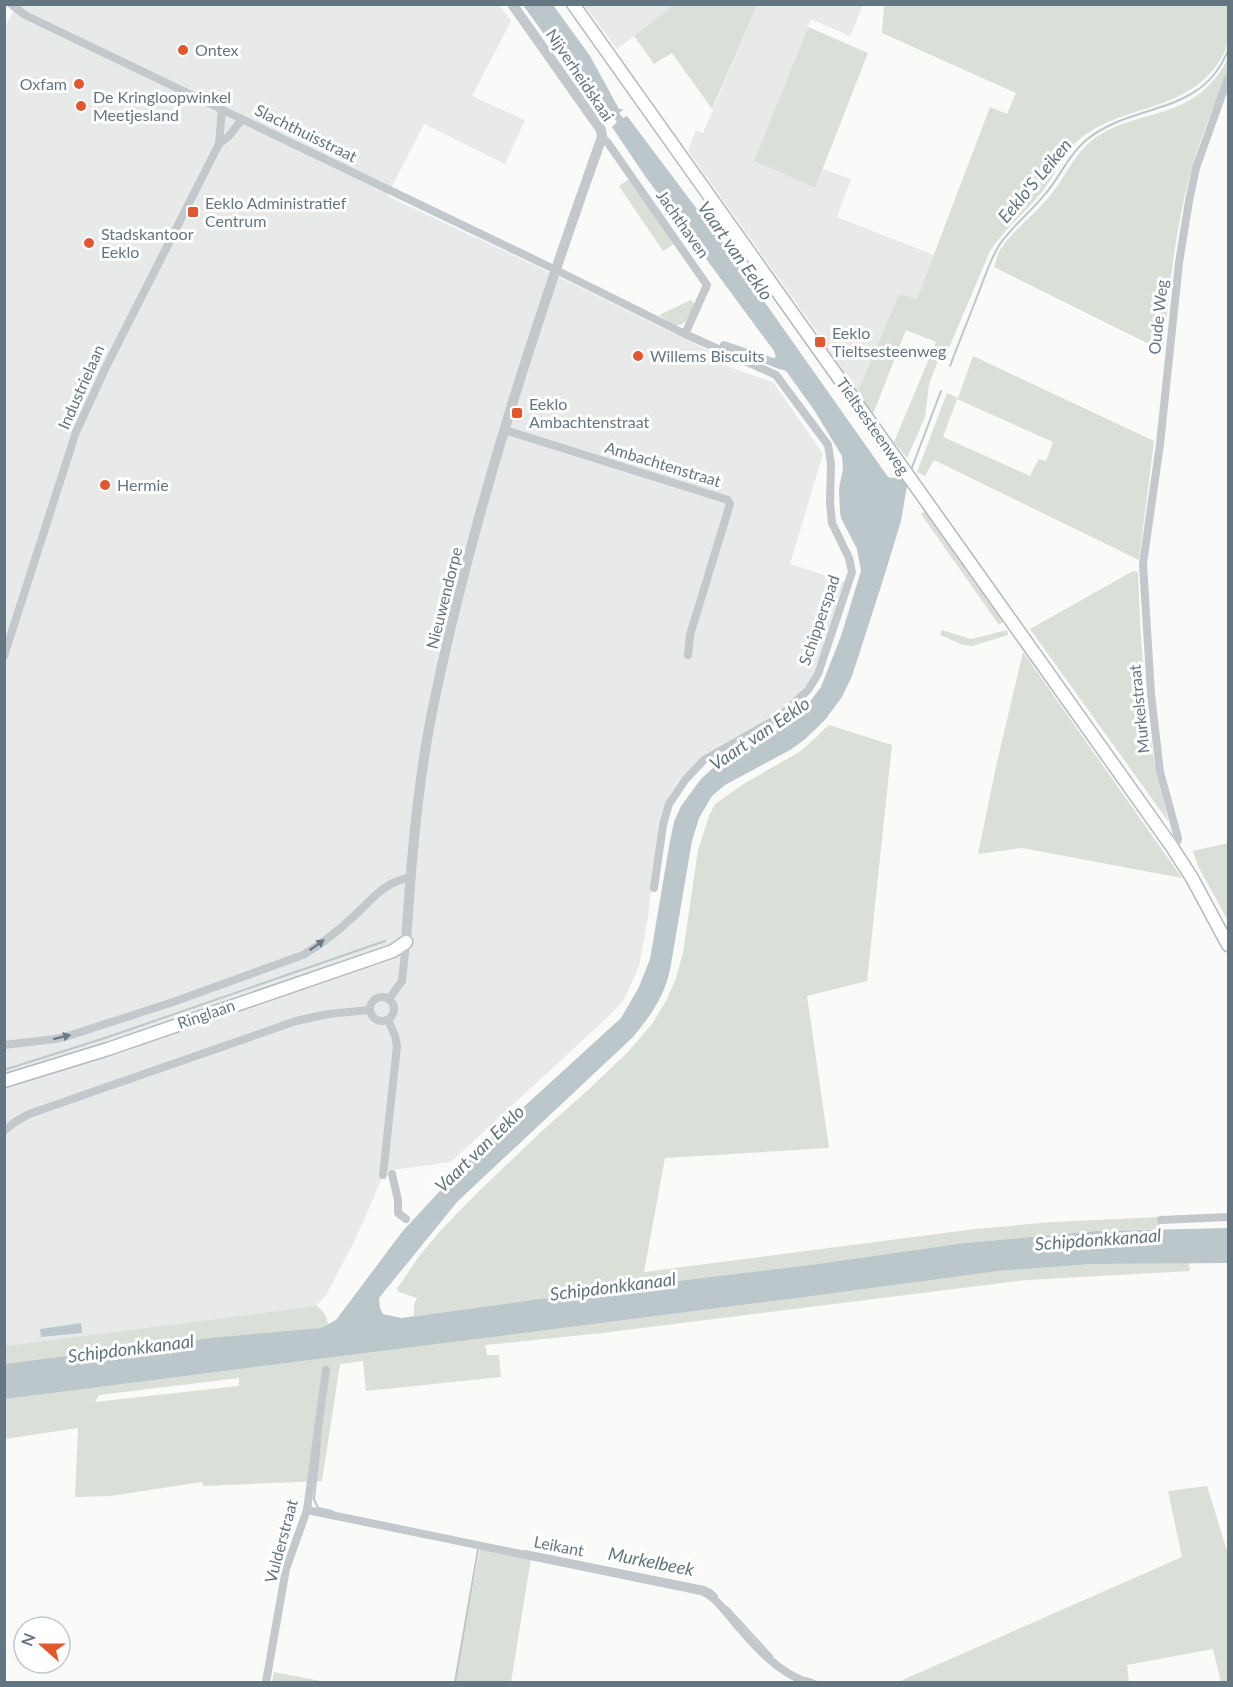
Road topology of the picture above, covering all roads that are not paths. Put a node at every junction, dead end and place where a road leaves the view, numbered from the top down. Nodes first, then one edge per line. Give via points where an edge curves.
1 (512, 4) edge
2 (573, 4) edge
3 (12, 5) edge
4 (4, 11) edge
5 (1228, 78) edge
6 (222, 109) junction
7 (242, 119) junction
8 (602, 137) junction
9 (219, 144) junction
10 (555, 270) junction
11 (685, 334) junction
12 (722, 351) junction
13 (753, 355) dead end
14 (505, 430) junction
15 (1143, 564) joint
16 (688, 655) dead end
17 (4, 656) edge
18 (1172, 847) junction
19 (411, 877) junction
20 (654, 888) dead end
21 (406, 942) junction
22 (1228, 945) edge
23 (389, 999) junction
24 (370, 1010) junction
25 (388, 1020) junction
26 (4, 1045) edge
27 (4, 1081) edge
28 (4, 1131) edge
29 (1228, 1217) edge
30 (406, 1219) dead end
31 (1161, 1220) dead end
32 (326, 1370) dead end
33 (307, 1510) junction
34 (266, 1683) edge
35 (806, 1683) edge

1 - 8 street, Nijverheidskaai via 601,130
2 - 18 main road, Tieltsesteenweg
3 - 4 street
3 - 6 street, Slachthuisstraat via 25,15
5 - 15 street, Oude Weg via 1196,168 1189,201
6 - 7 street, Slachthuisstraat
6 - 9 street, Industrielaan
7 - 9 street, Industrielaan
7 - 10 street, Slachthuisstraat
8 - 10 street, Nijverheidskaai
8 - 11 street, Jachthaven via 706,285
9 - 17 street, Industrielaan via 76,432
10 - 11 street, Slachthuisstraat
10 - 14 street, Nieuwendorpe
11 - 12 street, Schipperspad
12 - 13 street via 724,345
12 - 20 street, Schipperspad via 776,375 828,446 832,523 852,572 818,674 808,690 778,718 704,760 674,796 663,825
14 - 16 street, Ambachtenstraat via 728,500 730,504 690,635
14 - 19 street, Nieuwendorpe via 432,712
15 - 18 street, Murkelstraat via 1160,772 1178,837
18 - 22 main road, Tieltsesteenweg
19 - 21 street, Nieuwendorpe
26 -> 19 street, Ringlaan via 68,1036 303,955 388,885
21 - 23 street via 402,981
21 - 27 main road, Ringlaan via 393,951
23 - 24 street via 374,1000
23 - 25 street via 394,1008
24 - 25 street via 376,1020
24 - 28 street via 286,1024 29,1114
25 - 30 street via 397,1046 387,1175 398,1200 398,1213
29 - 31 street
32 - 33 street, Vulderstraat
33 - 34 street, Vulderstraat via 286,1569
33 - 35 street, Leikant via 701,1591 711,1596 753,1644 787,1674

